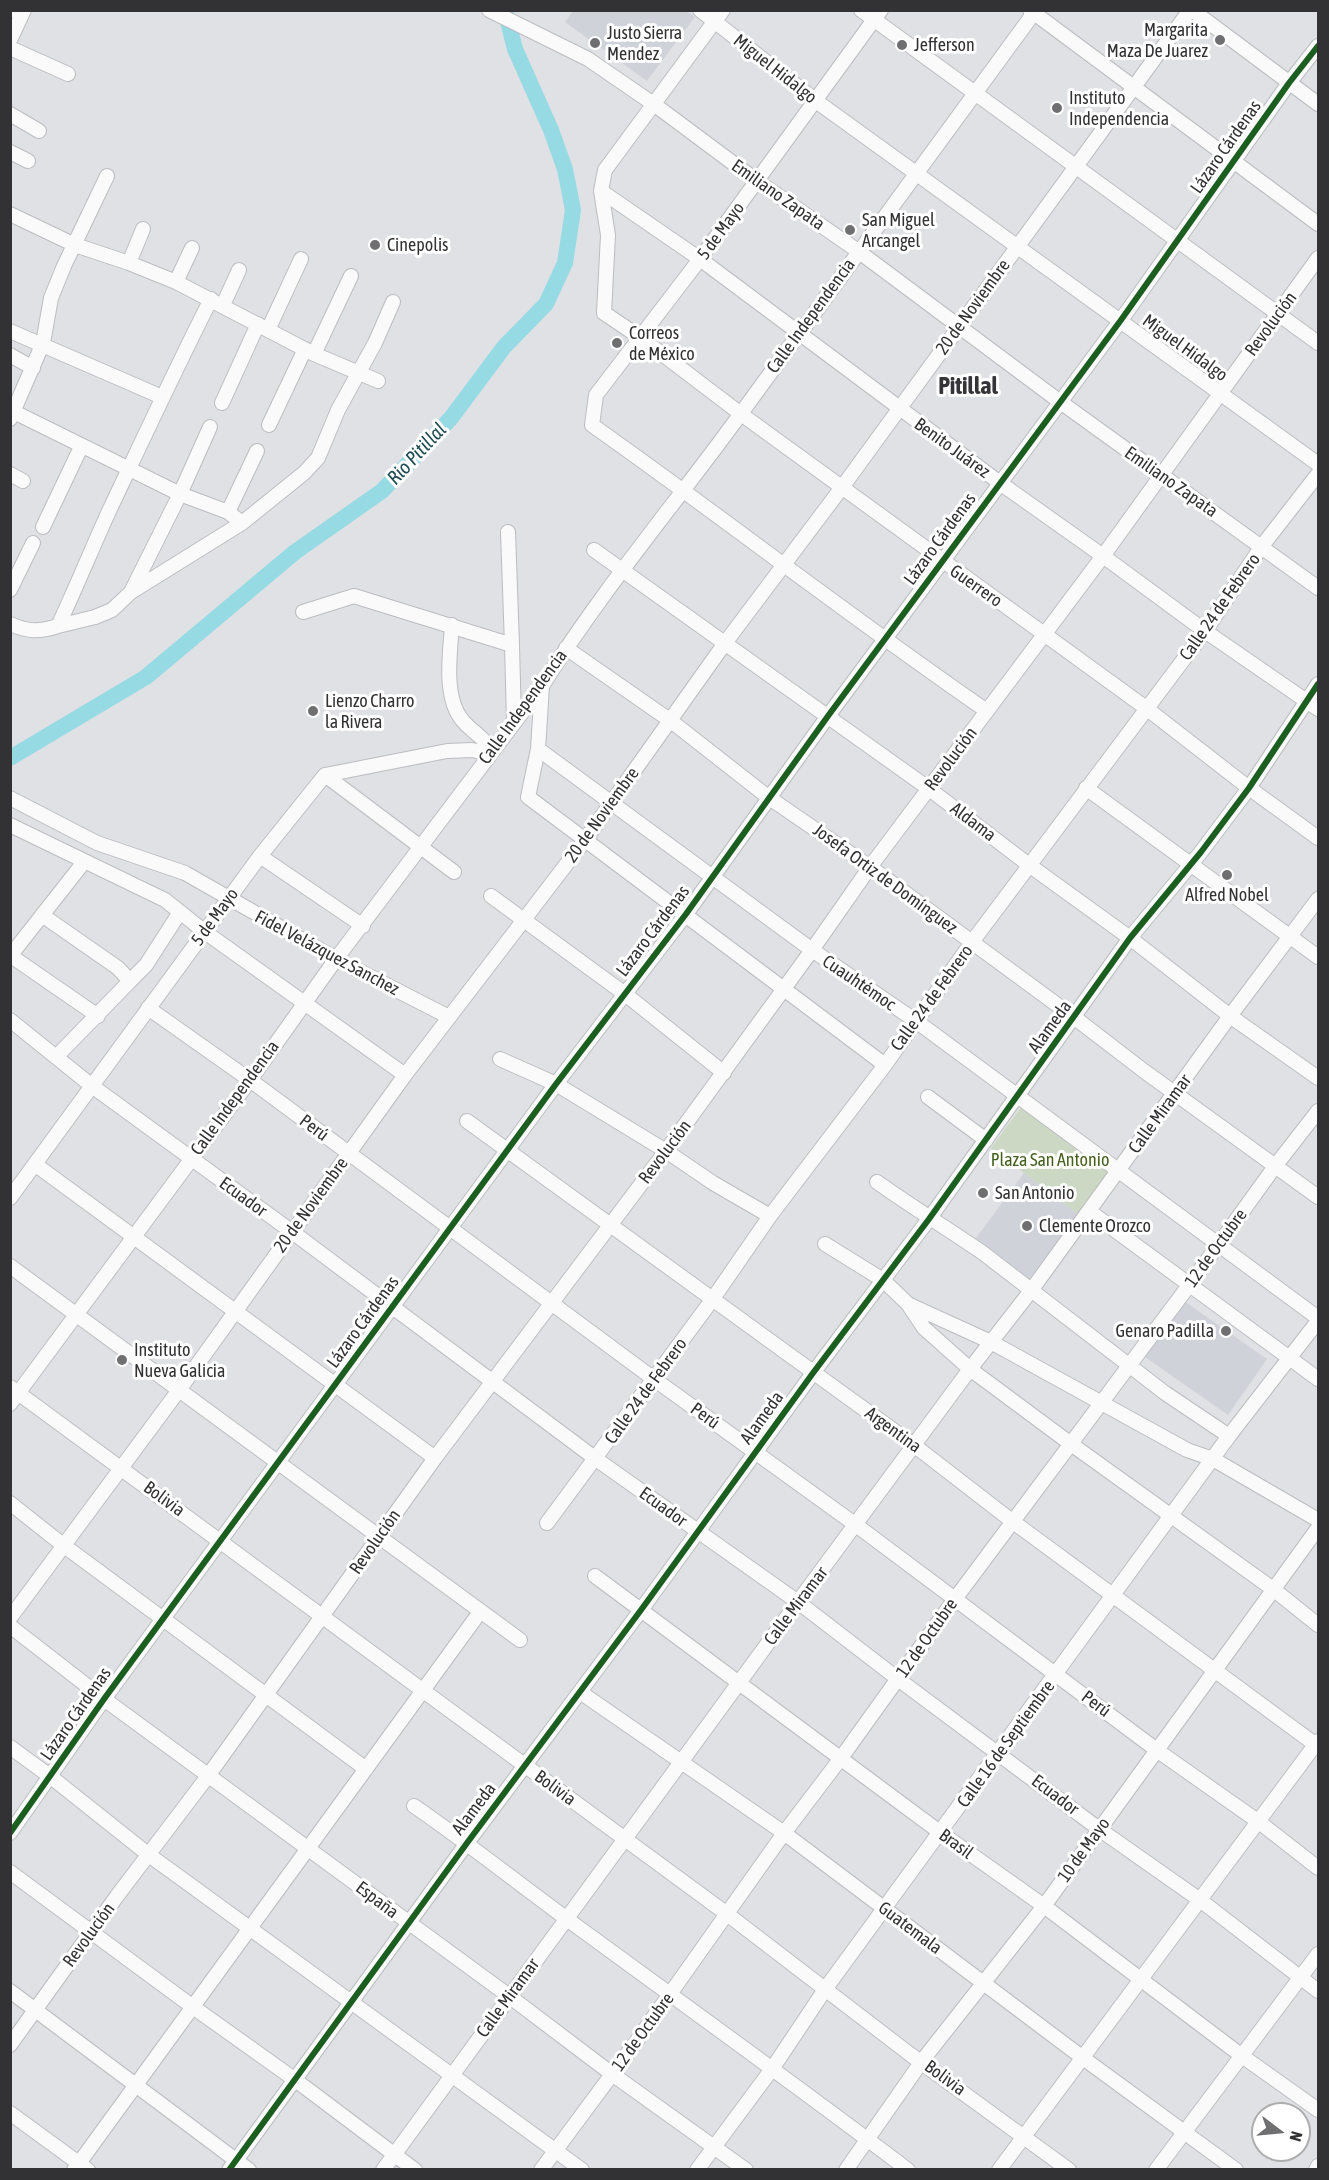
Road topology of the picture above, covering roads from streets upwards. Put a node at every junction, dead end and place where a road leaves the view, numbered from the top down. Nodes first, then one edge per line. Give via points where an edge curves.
1 (24, 10) edge
2 (489, 10) edge
3 (700, 10) edge
4 (861, 10) edge
5 (1191, 10) edge
6 (1033, 12) edge
7 (878, 15) edge
8 (719, 16) edge
9 (10, 40) edge
10 (1318, 46) edge
11 (10, 48) edge
12 (68, 74) dead end
13 (1289, 83) junction
14 (1134, 87) junction
15 (975, 93) junction
16 (816, 101) junction
17 (1318, 104) edge
18 (655, 105) junction
19 (10, 114) edge
20 (39, 131) dead end
21 (10, 152) edge
22 (28, 161) dead end
23 (1234, 161) junction
24 (1078, 166) junction
25 (917, 174) junction
26 (107, 176) dead end
27 (757, 181) junction
28 (601, 191) junction
29 (10, 214) edge
30 (1318, 224) edge
31 (143, 229) dead end
32 (1178, 240) junction
33 (75, 245) junction
34 (1017, 246) junction
35 (192, 248) dead end
36 (858, 251) junction
37 (1318, 258) edge
38 (301, 259) dead end
39 (700, 259) junction
40 (129, 263) junction
41 (239, 270) dead end
42 (351, 276) dead end
43 (176, 282) junction
44 (217, 302) junction
45 (393, 302) dead end
46 (1278, 314) junction
47 (1121, 320) junction
48 (959, 326) junction
49 (263, 327) junction
50 (10, 331) edge
51 (799, 332) junction
52 (641, 338) junction
53 (43, 343) junction
54 (1318, 343) edge
55 (310, 351) junction
56 (10, 356) edge
57 (33, 368) junction
58 (359, 373) junction
59 (378, 381) dead end
60 (1221, 393) junction
61 (162, 397) junction
62 (1059, 401) junction
63 (222, 403) dead end
64 (899, 409) junction
65 (741, 414) junction
66 (12, 415) edge
67 (269, 425) dead end
68 (210, 427) dead end
69 (81, 447) junction
70 (257, 451) dead end
71 (1318, 464) edge
72 (130, 471) junction
73 (1318, 474) edge
74 (1161, 475) junction
75 (1000, 483) junction
76 (843, 486) junction
77 (682, 489) junction
78 (180, 494) junction
79 (228, 512) junction
80 (242, 523) junction
81 (43, 527) dead end
82 (508, 532) dead end
83 (33, 543) dead end
84 (1262, 546) junction
85 (594, 550) dead end
86 (1103, 556) junction
87 (943, 562) junction
88 (784, 566) junction
89 (624, 571) junction
90 (1318, 588) edge
91 (10, 590) edge
92 (131, 592) junction
93 (303, 612) dead end
94 (10, 624) edge
95 (452, 625) junction
96 (58, 626) junction
97 (1205, 631) junction
98 (1044, 634) junction
99 (885, 640) junction
100 (725, 643) junction
101 (512, 645) junction
102 (566, 648) junction
103 (1318, 684) edge
104 (542, 686) junction
105 (1313, 705) edge
106 (1146, 708) junction
107 (987, 711) junction
108 (828, 716) junction
109 (671, 721) junction
110 (514, 722) junction
111 (538, 749) junction
112 (490, 753) junction
113 (325, 776) junction
114 (928, 788) junction
115 (1086, 788) junction
116 (1249, 788) junction
117 (768, 797) junction
118 (16, 801) edge
119 (612, 803) junction
120 (10, 825) edge
121 (1318, 838) edge
122 (585, 840) junction
123 (421, 848) junction
124 (260, 856) junction
125 (84, 862) junction
126 (1190, 865) junction
127 (1029, 866) junction
128 (870, 867) junction
129 (454, 872) dead end
130 (712, 877) junction
131 (491, 896) dead end
132 (228, 899) junction
133 (1318, 899) edge
134 (180, 912) junction
135 (686, 914) junction
136 (42, 915) junction
137 (524, 921) junction
138 (363, 926) junction
139 (205, 932) junction
140 (1291, 937) junction
141 (1130, 938) junction
142 (972, 942) junction
143 (812, 951) junction
144 (11, 956) edge
145 (1318, 957) edge
146 (336, 959) junction
147 (130, 981) junction
148 (784, 988) junction
149 (625, 994) junction
150 (305, 1001) junction
151 (148, 1008) junction
152 (98, 1016) junction
153 (1230, 1016) junction
154 (449, 1017) junction
155 (1075, 1018) junction
156 (10, 1020) edge
157 (916, 1021) junction
158 (56, 1056) junction
159 (500, 1059) dead end
160 (885, 1065) junction
161 (724, 1072) junction
162 (405, 1075) junction
163 (1318, 1078) edge
164 (250, 1080) junction
165 (556, 1084) junction
166 (92, 1086) junction
167 (1176, 1094) junction
168 (928, 1097) dead end
169 (1018, 1097) junction
170 (1318, 1111) edge
171 (466, 1121) dead end
172 (986, 1140) junction
173 (666, 1151) junction
174 (507, 1152) junction
175 (348, 1153) junction
176 (191, 1157) junction
177 (36, 1165) junction
178 (1276, 1165) junction
179 (1119, 1172) junction
180 (877, 1182) dead end
181 (1318, 1197) edge
182 (10, 1198) edge
183 (1089, 1211) junction
184 (770, 1216) junction
185 (929, 1219) junction
186 (609, 1226) junction
187 (450, 1228) junction
188 (291, 1231) junction
189 (134, 1238) junction
190 (825, 1244) dead end
191 (1219, 1245) junction
192 (10, 1266) edge
193 (883, 1280) junction
194 (1190, 1284) junction
195 (1030, 1292) junction
196 (712, 1300) junction
197 (552, 1303) junction
198 (908, 1304) junction
199 (392, 1307) junction
200 (236, 1310) junction
201 (77, 1315) junction
202 (1318, 1320) edge
203 (991, 1342) junction
204 (1290, 1358) junction
205 (1129, 1364) junction
206 (970, 1369) junction
207 (813, 1373) junction
208 (654, 1379) junction
209 (1318, 1379) edge
210 (493, 1383) junction
211 (336, 1385) junction
212 (179, 1390) junction
213 (13, 1395) edge
214 (1101, 1402) junction
215 (1229, 1437) junction
216 (1071, 1444) junction
217 (915, 1446) junction
218 (756, 1452) junction
219 (435, 1458) junction
220 (596, 1459) junction
221 (1213, 1459) junction
222 (279, 1462) junction
223 (121, 1468) junction
224 (10, 1503) edge
225 (1171, 1515) junction
226 (1012, 1521) junction
227 (1318, 1521) edge
228 (547, 1524) dead end
229 (856, 1525) junction
230 (1318, 1528) edge
231 (698, 1532) junction
232 (378, 1536) junction
233 (221, 1540) junction
234 (63, 1545) junction
235 (595, 1576) dead end
236 (1273, 1589) junction
237 (1114, 1595) junction
238 (954, 1599) junction
239 (798, 1602) junction
240 (641, 1610) junction
241 (480, 1612) junction
242 (322, 1616) junction
243 (10, 1618) edge
244 (163, 1619) junction
245 (1318, 1625) edge
246 (10, 1626) edge
247 (520, 1640) dead end
248 (1215, 1671) junction
249 (1056, 1674) junction
250 (898, 1679) junction
251 (740, 1682) junction
252 (423, 1690) junction
253 (580, 1692) junction
254 (265, 1695) junction
255 (104, 1699) junction
256 (1317, 1743) edge
257 (10, 1747) edge
258 (1158, 1751) junction
259 (999, 1752) junction
260 (842, 1758) junction
261 (680, 1762) junction
262 (526, 1766) junction
263 (366, 1769) junction
264 (208, 1776) junction
265 (51, 1777) junction
266 (414, 1806) dead end
267 (1259, 1822) junction
268 (1099, 1828) junction
269 (10, 1833) edge
270 (784, 1833) junction
271 (941, 1833) junction
272 (626, 1839) junction
273 (467, 1843) junction
274 (309, 1849) junction
275 (149, 1855) junction
276 (1318, 1868) edge
277 (10, 1872) edge
278 (1200, 1900) junction
279 (1044, 1906) junction
280 (885, 1909) junction
281 (727, 1914) junction
282 (566, 1918) junction
283 (409, 1924) junction
284 (251, 1928) junction
285 (93, 1932) junction
286 (1318, 1954) edge
287 (1300, 1977) junction
288 (1141, 1979) junction
289 (983, 1984) junction
290 (826, 1988) junction
291 (10, 1991) edge
292 (1318, 1991) edge
293 (670, 1995) junction
294 (509, 1996) junction
295 (351, 2002) junction
296 (193, 2007) junction
297 (35, 2009) junction
298 (10, 2045) edge
299 (1242, 2056) junction
300 (1083, 2058) junction
301 (922, 2061) junction
302 (772, 2069) junction
303 (612, 2074) junction
304 (452, 2075) junction
305 (294, 2079) junction
306 (137, 2085) junction
307 (1318, 2110) edge
308 (10, 2113) edge
309 (1185, 2132) junction
310 (1023, 2135) junction
311 (868, 2139) junction
312 (715, 2146) junction
313 (556, 2150) junction
314 (394, 2154) junction
315 (232, 2165) edge
316 (81, 2167) edge
317 (249, 2169) edge
318 (383, 2169) edge
319 (415, 2169) edge
320 (541, 2169) edge
321 (582, 2169) edge
322 (697, 2169) edge
323 (746, 2169) edge
324 (846, 2169) edge
325 (908, 2169) edge
326 (999, 2169) edge
327 (1069, 2169) edge
328 (1156, 2169) edge
329 (1236, 2169) edge

1 - 9 street
2 - 18 street, Emiliano Zapata via 588,59
3 - 8 street, Miguel Hidalgo
4 - 7 street
5 - 13 street
5 - 14 street, 20 de Noviembre
6 - 14 street
6 - 15 street, Calle Independencia
7 - 15 street
7 - 16 street, 5 de Mayo
8 - 16 street, Miguel Hidalgo
8 - 18 street
10 - 13 street, Lázaro Cárdenas
11 - 12 street
13 - 17 street
13 - 23 street, Lázaro Cárdenas
14 - 23 street
14 - 24 street, 20 de Noviembre
15 - 24 street
15 - 25 street, Calle Independencia
16 - 25 street, Miguel Hidalgo
16 - 27 street, 5 de Mayo
18 - 27 street, Emiliano Zapata
18 - 28 street via 605,170
19 - 20 street
21 - 22 street
23 - 30 street
23 - 32 street, Lázaro Cárdenas
24 - 32 street
24 - 34 street, 20 de Noviembre
25 - 34 street, Miguel Hidalgo
25 - 36 street, Calle Independencia
26 - 33 street
27 - 36 street, Emiliano Zapata
27 - 39 street, 5 de Mayo
28 - 39 street, Benito Juárez
28 - 52 street, Guerrero via 608,235 604,313
29 - 33 street
31 - 40 street
32 - 46 street
32 - 47 street, Lázaro Cárdenas
33 - 40 street
33 - 53 street via 51,298
34 - 47 street, Miguel Hidalgo
34 - 48 street, 20 de Noviembre
35 - 43 street
36 - 48 street, Emiliano Zapata
36 - 51 street, Calle Independencia
37 - 46 street, Revolución
38 - 49 street
39 - 51 street, Benito Juárez
39 - 52 street, 5 de Mayo
40 - 43 street
41 - 44 street
42 - 55 street
43 - 44 street
44 - 49 street
44 - 61 street
45 - 58 street
46 - 54 street
46 - 60 street, Revolución
47 - 60 street, Miguel Hidalgo
47 - 62 street, Lázaro Cárdenas
48 - 62 street, Emiliano Zapata
48 - 64 street, 20 de Noviembre
49 - 55 street
49 - 63 street
50 - 53 street
51 - 64 street, Benito Juárez
51 - 65 street, Calle Independencia
52 - 65 street, Guerrero
52 - 77 street, 5 de Mayo via 596,395 592,426
53 - 57 street
53 - 61 street
55 - 58 street
55 - 67 street
56 - 57 street
57 - 66 street
58 - 59 street
58 - 80 street via 318,458
60 - 71 street, Miguel Hidalgo
60 - 74 street, Revolución
61 - 72 street
62 - 74 street, Emiliano Zapata
62 - 75 street, Lázaro Cárdenas
64 - 75 street, Benito Juárez
64 - 76 street, 20 de Noviembre
65 - 76 street, Guerrero
65 - 77 street, Calle Independencia
66 - 69 street
68 - 78 street
69 - 72 street
69 - 81 street
70 - 79 street
72 - 78 street
72 - 96 street
73 - 84 street, Calle 24 de Febrero
74 - 84 street, Emiliano Zapata
74 - 86 street, Revolución
75 - 86 street, Benito Juárez
75 - 87 street, Lázaro Cárdenas
76 - 87 street, Guerrero
76 - 88 street, 20 de Noviembre
77 - 88 street
77 - 89 street, Calle Independencia
78 - 79 street
78 - 92 street
79 - 80 street
80 - 92 street
82 - 101 street
83 - 91 street
84 - 90 street, Emiliano Zapata
84 - 97 street, Calle 24 de Febrero
85 - 89 street, Aldama
86 - 97 street, Benito Juárez
86 - 98 street, Revolución
87 - 98 street, Guerrero
87 - 99 street, Lázaro Cárdenas
88 - 99 street
88 - 100 street, 20 de Noviembre
89 - 100 street, Aldama
89 - 102 street, Calle Independencia
92 - 96 street via 112,610
93 - 95 street via 354,596
94 - 96 street via 26,631
95 - 101 street
95 - 112 street via 452,702 463,721 482,736
97 - 105 street, Benito Juárez
97 - 106 street, Calle 24 de Febrero
98 - 106 street, Guerrero
98 - 107 street, Revolución
99 - 107 street
99 - 108 street, Lázaro Cárdenas
100 - 108 street, Aldama
100 - 109 street, 20 de Noviembre
101 - 110 street
102 - 104 street, Calle Independencia
102 - 109 street, Josefa Ortiz de Domínguez
103 - 105 street, Alameda
104 - 110 street, Calle Independencia
104 - 111 street
105 - 116 street, Alameda
106 - 115 street, Calle 24 de Febrero
106 - 116 street, Guerrero
107 - 114 street, Revolución
108 - 114 street, Aldama
108 - 117 street, Lázaro Cárdenas
109 - 117 street, Josefa Ortiz de Domínguez
109 - 119 street, 20 de Noviembre
110 - 112 street, Calle Independencia
111 - 119 street, Cuauhtémoc
111 - 122 street via 528,796
112 - 113 street via 447,751
112 - 123 street, Calle Independencia
113 - 123 street
113 - 124 street, 5 de Mayo
114 - 127 street, Aldama
114 - 128 street, Revolución
115 - 126 street
115 - 127 street, Calle 24 de Febrero
116 - 121 street, Guerrero
116 - 126 street, Alameda
117 - 128 street, Josefa Ortiz de Domínguez
117 - 130 street, Lázaro Cárdenas
118 - 132 street, Fidel Velázquez Sanchez via 97,843 184,873
119 - 122 street, 20 de Noviembre
119 - 130 street, Cuauhtémoc
120 - 125 street
122 - 135 street
122 - 137 street, 20 de Noviembre
123 - 129 street
123 - 138 street, Calle Independencia
124 - 132 street, 5 de Mayo
124 - 138 street
125 - 134 street via 165,900
125 - 136 street
126 - 140 street
126 - 141 street, Alameda
127 - 141 street, Aldama
127 - 142 street, Calle 24 de Febrero
128 - 142 street, Josefa Ortiz de Domínguez
128 - 143 street, Revolución
130 - 135 street, Lázaro Cárdenas
130 - 143 street, Cuauhtémoc
131 - 137 street
132 - 139 street, 5 de Mayo
132 - 146 street, Fidel Velázquez Sanchez
133 - 140 street, Calle Miramar
134 - 139 street
134 - 147 street via 146,965
135 - 148 street
135 - 149 street, Lázaro Cárdenas
136 - 144 street
136 - 147 street via 118,968
137 - 149 street
137 - 154 street, 20 de Noviembre
138 - 146 street, Calle Independencia
139 - 150 street
139 - 151 street, 5 de Mayo
140 - 145 street
140 - 153 street, Calle Miramar
141 - 153 street, Aldama
141 - 155 street, Alameda
142 - 155 street, Josefa Ortiz de Domínguez
142 - 157 street, Calle 24 de Febrero
143 - 148 street, Revolución
143 - 157 street, Cuauhtémoc
144 - 152 street
146 - 150 street, Calle Independencia
146 - 154 street, Fidel Velázquez Sanchez
147 - 152 street
148 - 160 street
148 - 161 street, Revolución
149 - 161 street
149 - 165 street, Lázaro Cárdenas
150 - 162 street
150 - 164 street, Calle Independencia
151 - 164 street, Perú
151 - 166 street, 5 de Mayo
152 - 158 street
153 - 163 street, Aldama
153 - 167 street, Calle Miramar
154 - 162 street, 20 de Noviembre
155 - 167 street, Josefa Ortiz de Domínguez
155 - 169 street, Alameda
156 - 158 street, Ecuador
157 - 160 street, Calle 24 de Febrero
157 - 169 street, Cuauhtémoc
158 - 166 street, Ecuador
159 - 165 street
160 - 184 street, Calle 24 de Febrero
161 - 173 street, Revolución
162 - 175 street, 20 de Noviembre
164 - 175 street, Perú
164 - 176 street, Calle Independencia
165 - 173 street
165 - 174 street, Lázaro Cárdenas
166 - 176 street, Ecuador
166 - 177 street, 5 de Mayo
167 - 178 street, Josefa Ortiz de Domínguez
167 - 179 street, Calle Miramar
168 - 172 street
169 - 172 street, Alameda
169 - 179 street, Cuauhtémoc
170 - 178 street, 12 de Octubre
171 - 174 street, Argentina
172 - 185 street, Alameda
173 - 184 street
173 - 186 street, Revolución
174 - 186 street, Argentina
174 - 187 street, Lázaro Cárdenas
175 - 187 street, Perú
175 - 188 street, 20 de Noviembre
176 - 188 street, Ecuador
176 - 189 street, Calle Independencia
177 - 182 street, 5 de Mayo
177 - 189 street
178 - 181 street, Josefa Ortiz de Domínguez
178 - 191 street, 12 de Octubre
179 - 183 street, Calle Miramar
179 - 191 street, Cuauhtémoc
180 - 185 street
183 - 194 street
183 - 195 street, Calle Miramar
184 - 196 street, Calle 24 de Febrero
185 - 193 street, Alameda
185 - 195 street via 983,1253
186 - 196 street, Argentina
186 - 197 street, Revolución
187 - 197 street, Perú
187 - 199 street, Lázaro Cárdenas
188 - 199 street, Ecuador
188 - 200 street, 20 de Noviembre
189 - 200 street
189 - 201 street, Calle Independencia
190 - 193 street
191 - 194 street, 12 de Octubre
191 - 202 street, Cuauhtémoc
192 - 201 street
193 - 198 street
193 - 207 street, Alameda
194 - 204 street
194 - 205 street, 12 de Octubre
195 - 203 street, Calle Miramar
195 - 205 street
196 - 207 street, Argentina
196 - 208 street, Calle 24 de Febrero
197 - 208 street, Perú
197 - 210 street, Revolución
198 - 203 street
198 - 206 street via 924,1328
199 - 210 street, Ecuador
199 - 211 street, Lázaro Cárdenas
200 - 211 street
200 - 212 street, 20 de Noviembre
201 - 212 street
201 - 213 street, Calle Independencia
202 - 204 street, Calle 16 de Septiembre
203 - 206 street, Calle Miramar
203 - 214 street
204 - 209 street
204 - 215 street, Calle 16 de Septiembre
205 - 214 street, 12 de Octubre
205 - 215 street via 1165,1394
206 - 216 street
206 - 217 street, Calle Miramar
207 - 217 street, Argentina
207 - 218 street, Alameda
208 - 218 street, Perú
208 - 220 street, Calle 24 de Febrero
210 - 219 street, Revolución
210 - 220 street, Ecuador
211 - 219 street
211 - 222 street, Lázaro Cárdenas
212 - 222 street
212 - 223 street, 20 de Noviembre
213 - 223 street, Bolivia
214 - 216 street, 12 de Octubre
214 - 221 street via 1187,1450
215 - 221 street, Calle 16 de Septiembre
216 - 225 street
216 - 226 street, 12 de Octubre
217 - 226 street, Argentina
217 - 229 street, Calle Miramar
218 - 229 street, Perú
218 - 231 street, Alameda
219 - 232 street, Revolución
220 - 228 street, Calle 24 de Febrero
220 - 231 street, Ecuador
221 - 225 street, Calle 16 de Septiembre
221 - 227 street
222 - 232 street
222 - 233 street, Lázaro Cárdenas
223 - 233 street, Bolivia
223 - 234 street, 20 de Noviembre
224 - 234 street
225 - 236 street
225 - 237 street, Calle 16 de Septiembre
226 - 237 street, Argentina
226 - 238 street, 12 de Octubre
229 - 238 street, Perú
229 - 239 street, Calle Miramar
230 - 236 street, 10 de Mayo
231 - 239 street, Ecuador
231 - 240 street, Alameda
232 - 241 street
232 - 242 street, Revolución
233 - 242 street, Bolivia
233 - 244 street, Lázaro Cárdenas
234 - 243 street, 20 de Noviembre
234 - 244 street
235 - 240 street, Brasil
236 - 245 street
236 - 248 street, 10 de Mayo
237 - 248 street, Argentina
237 - 249 street, Calle 16 de Septiembre
238 - 249 street, Perú
238 - 250 street, 12 de Octubre
239 - 250 street, Ecuador
239 - 251 street, Calle Miramar
240 - 251 street, Brasil
240 - 253 street, Alameda
241 - 247 street
241 - 252 street
242 - 252 street, Bolivia
242 - 254 street, Revolución
244 - 254 street
244 - 255 street, Lázaro Cárdenas
246 - 255 street, España
248 - 256 street, Argentina
248 - 258 street, 10 de Mayo
249 - 258 street, Perú
249 - 259 street, Calle 16 de Septiembre
250 - 259 street, Ecuador
250 - 260 street, 12 de Octubre
251 - 260 street, Brasil
251 - 261 street, Calle Miramar
252 - 262 street, Bolivia
252 - 263 street
253 - 261 street, Guatemala
253 - 262 street, Alameda
254 - 263 street
254 - 264 street, Revolución
255 - 264 street, España
255 - 265 street, Lázaro Cárdenas
256 - 267 street
257 - 265 street
258 - 267 street, Perú
258 - 268 street, 10 de Mayo
259 - 268 street, Ecuador
259 - 271 street, Calle 16 de Septiembre
260 - 270 street, 12 de Octubre
260 - 271 street, Brasil
261 - 270 street, Guatemala
261 - 272 street, Calle Miramar
262 - 272 street, Bolivia
262 - 273 street, Alameda
263 - 274 street
264 - 274 street, España
264 - 275 street, Revolución
265 - 269 street, Lázaro Cárdenas
265 - 275 street
266 - 273 street
267 - 276 street, Perú
267 - 278 street
268 - 278 street, Ecuador
268 - 279 street, 10 de Mayo
270 - 280 street, Guatemala
270 - 281 street, 12 de Octubre
271 - 279 street, Brasil
271 - 280 street, Calle 16 de Septiembre
272 - 281 street, Bolivia
272 - 282 street, Calle Miramar
273 - 282 street
273 - 283 street, Alameda
274 - 283 street, España
274 - 284 street
275 - 284 street
275 - 285 street, Revolución
277 - 285 street
278 - 287 street, Ecuador
278 - 288 street
279 - 288 street, Brasil
279 - 289 street, 10 de Mayo
280 - 289 street, Guatemala
280 - 290 street, Calle 16 de Septiembre
281 - 290 street, Bolivia
281 - 293 street, 12 de Octubre
282 - 293 street
282 - 294 street, Calle Miramar
283 - 294 street, España
283 - 295 street, Alameda
284 - 295 street
284 - 296 street
285 - 296 street
285 - 297 street, Revolución
286 - 287 street
287 - 292 street, Ecuador
287 - 299 street
288 - 299 street, Brasil
288 - 300 street
289 - 300 street, Guatemala
289 - 301 street, 10 de Mayo
290 - 301 street, Bolivia
290 - 302 street, Calle 16 de Septiembre
291 - 297 street
293 - 302 street
293 - 303 street, 12 de Octubre
294 - 303 street, España
294 - 304 street, Calle Miramar
295 - 304 street
295 - 305 street, Alameda
296 - 305 street
296 - 306 street
297 - 298 street, Revolución
297 - 306 street
299 - 307 street, Brasil
299 - 309 street
300 - 309 street, Guatemala
300 - 310 street
301 - 310 street, Bolivia
301 - 311 street, 10 de Mayo
302 - 311 street
302 - 312 street, Calle 16 de Septiembre
303 - 312 street, España
303 - 313 street, 12 de Octubre
304 - 313 street
304 - 314 street, Calle Miramar
305 - 314 street
305 - 315 street, Alameda
306 - 315 street
306 - 316 street
308 - 316 street
309 - 328 street
309 - 329 street, Guatemala
310 - 326 street
310 - 327 street, Bolivia
311 - 324 street, 10 de Mayo
311 - 325 street
312 - 322 street, Calle 16 de Septiembre
312 - 323 street, España
313 - 320 street, 12 de Octubre
313 - 321 street
314 - 318 street, Calle Miramar
314 - 319 street
315 - 317 street

